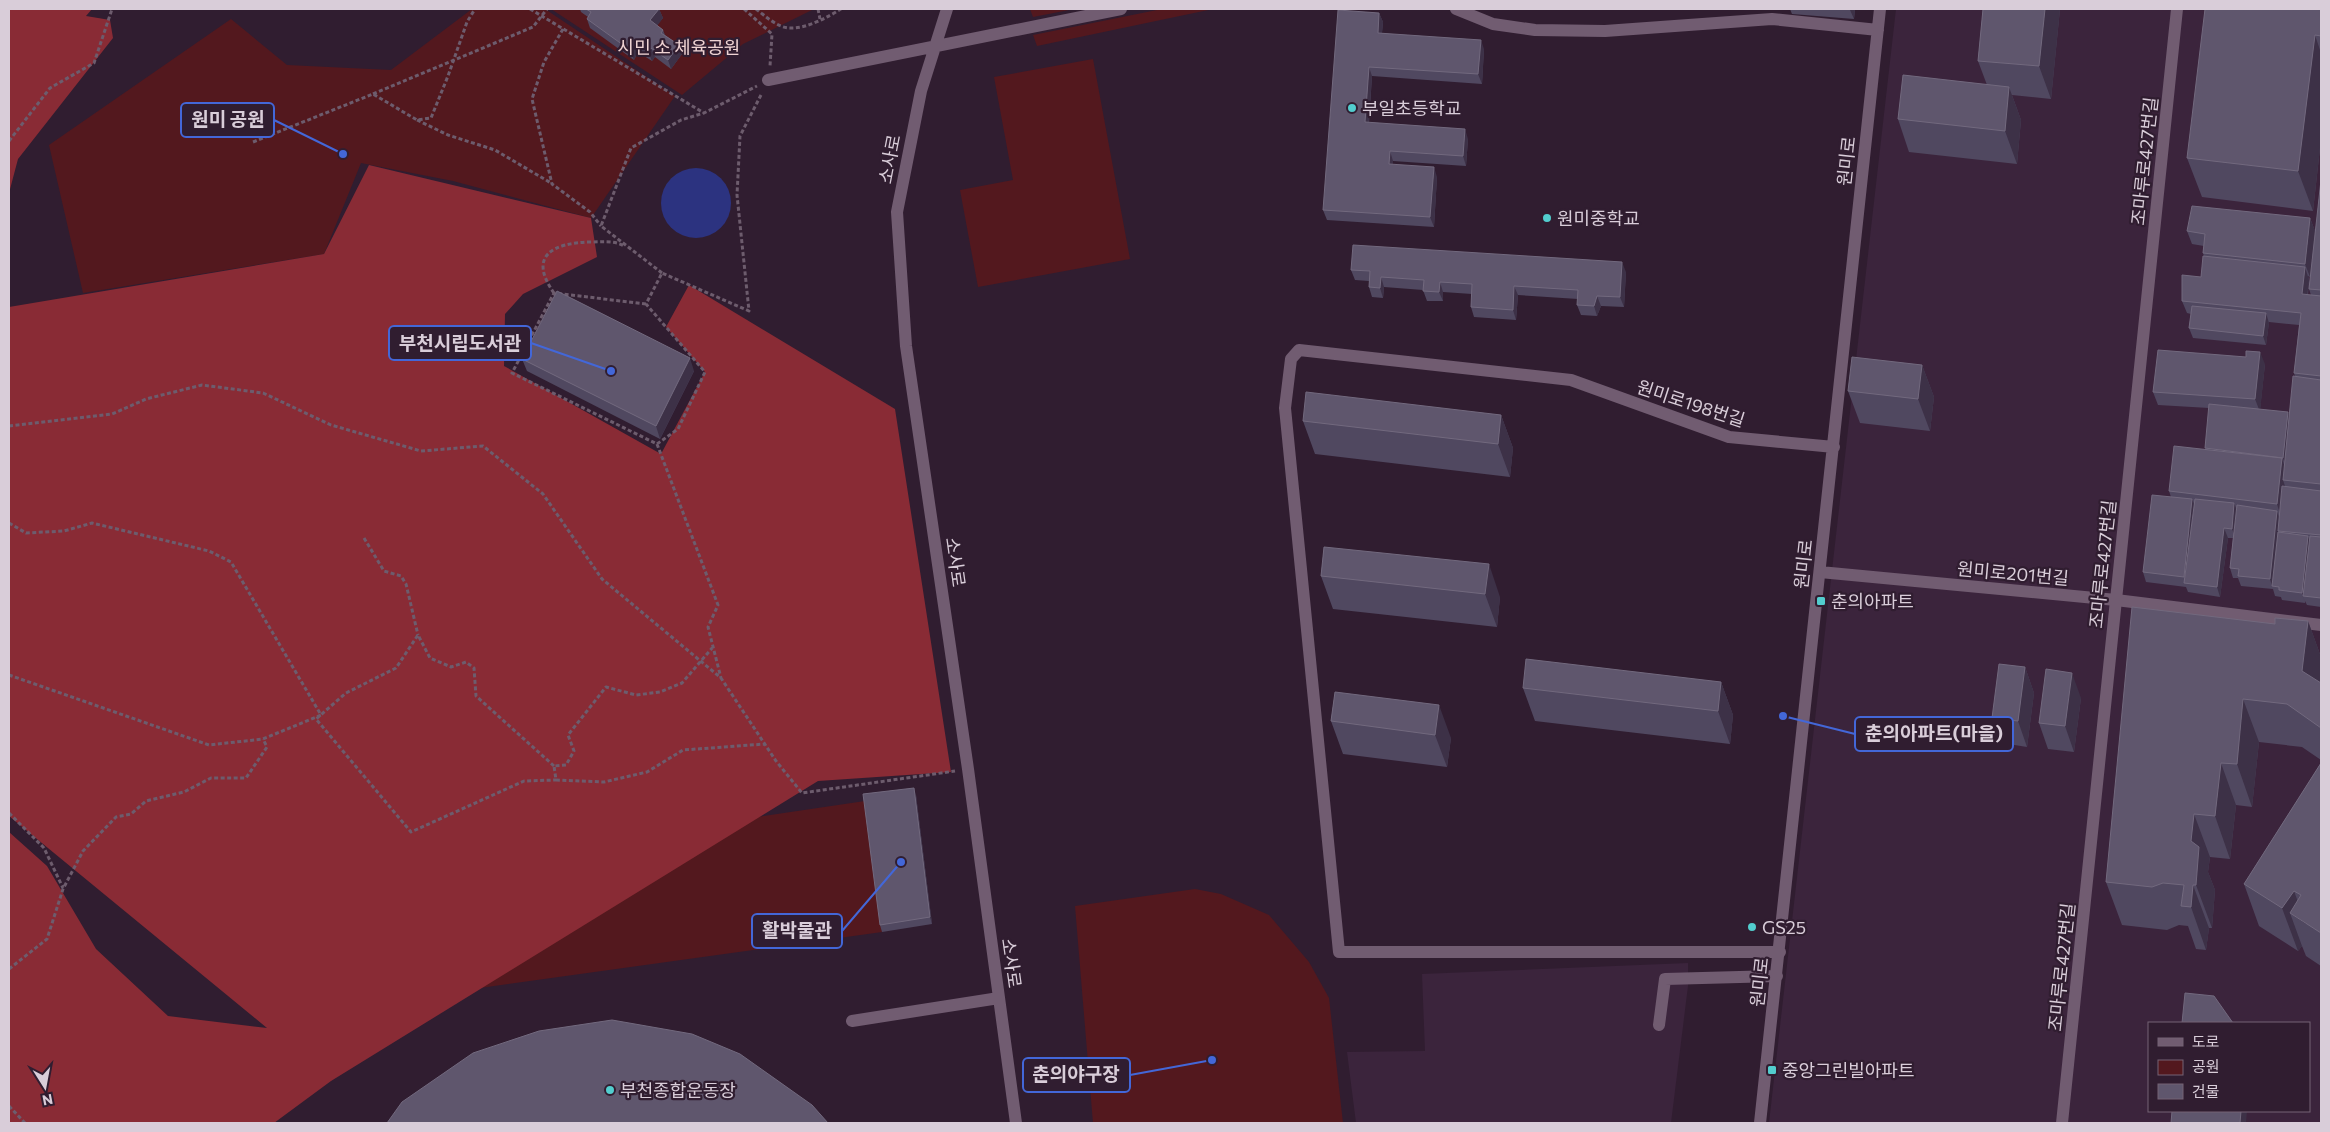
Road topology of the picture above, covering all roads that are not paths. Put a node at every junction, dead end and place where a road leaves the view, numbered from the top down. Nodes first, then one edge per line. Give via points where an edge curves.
1 (947, 9) edge
2 (1122, 9) edge
3 (1456, 9) edge
4 (1880, 9) edge
5 (2177, 9) edge
6 (1771, 14) edge
7 (1878, 30) junction
8 (768, 80) road end
9 (1834, 447) junction
10 (1820, 572) junction
11 (2116, 600) junction
12 (2321, 626) edge
13 (1780, 952) junction
14 (1777, 976) junction
15 (999, 998) junction
16 (852, 1021) dead end
17 (1659, 1025) dead end
18 (1016, 1123) edge
19 (1760, 1123) edge
20 (2062, 1123) edge

1 - 15 street, 소사로 via 921,91 897,212 906,346
2 - 8 street
3 - 6 street via 1493,24 1535,30 1605,31
4 - 7 street, 원미로
5 - 11 street, 조마루로427번길
6 - 7 street
7 - 9 street, 원미로
9 - 10 street, 원미로
9 - 13 street, 원미로198번길 via 1730,438 1571,380 1299,350 1291,359 1285,408 1339,952
10 - 11 street, 원미로201번길
10 - 13 street, 원미로
11 - 12 street, 원미로201번길
11 - 20 street, 조마루로427번길
13 - 14 street, 원미로
14 - 17 street via 1664,979
14 - 19 street, 원미로
15 - 16 street
15 - 18 street, 소사로

